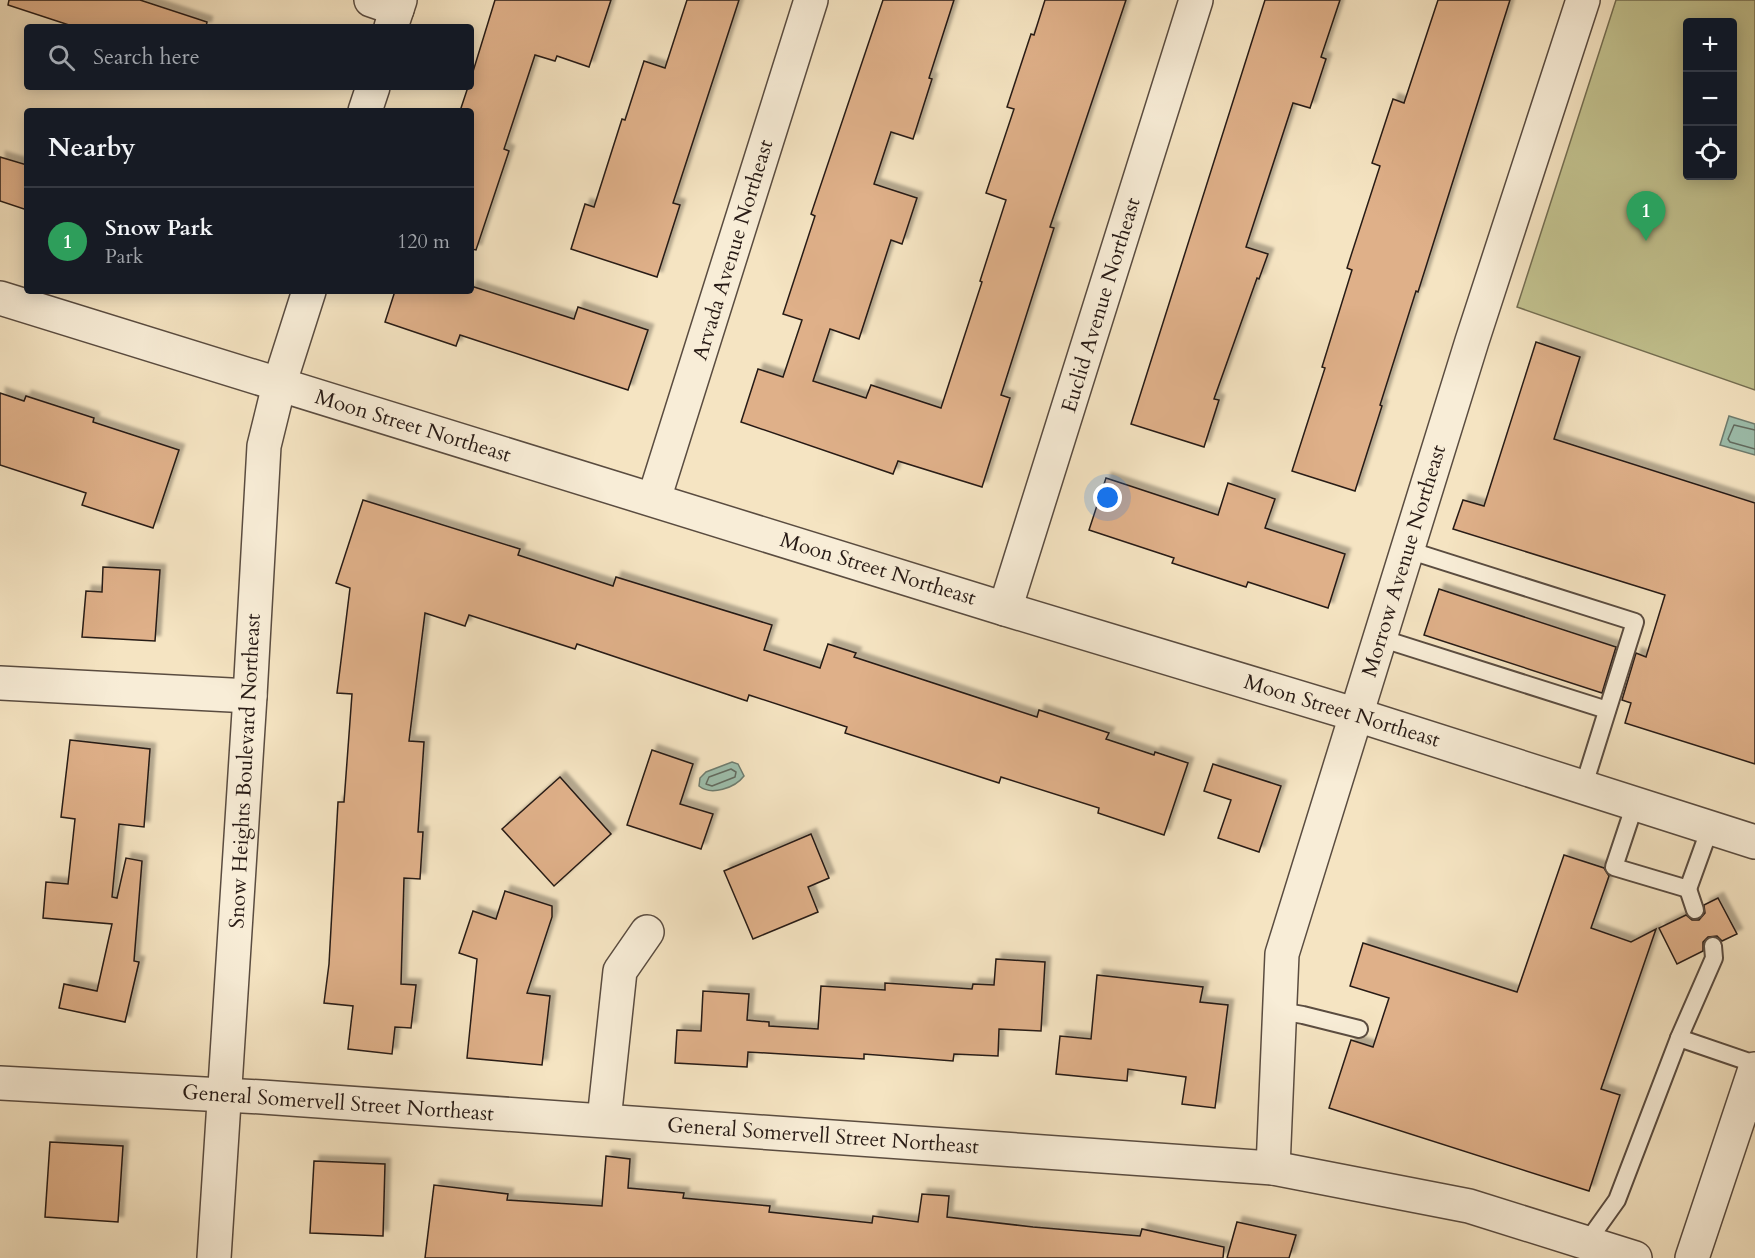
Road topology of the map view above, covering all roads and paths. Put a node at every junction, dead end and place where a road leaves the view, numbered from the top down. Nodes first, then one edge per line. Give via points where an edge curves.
1 (811, 0) edge
2 (1196, 0) edge
3 (1583, 0) edge
4 (372, 90) edge
5 (366, 108) edge
6 (308, 294) edge
7 (0, 298) edge
8 (279, 385) junction
9 (654, 499) junction
10 (1408, 550) junction
11 (1005, 609) junction
12 (1380, 638) junction
13 (0, 683) edge
14 (250, 696) junction
15 (1607, 710) junction
16 (1357, 715) junction
17 (1583, 788) junction
18 (1635, 804) junction
19 (1710, 828) junction
20 (1755, 842) edge
21 (1688, 889) junction
22 (1695, 910) dead end
23 (647, 932) dead end
24 (1713, 946) dead end
25 (1280, 1011) junction
26 (1359, 1029) dead end
27 (1679, 1038) junction
28 (1755, 1064) edge
29 (1755, 1069) edge
30 (0, 1083) edge
31 (225, 1095) junction
32 (603, 1120) junction
33 (1273, 1168) junction
34 (1587, 1242) junction
35 (214, 1258) edge
36 (1635, 1258) edge
37 (1692, 1258) edge

1 - 9 street, Arvada Avenue Northeast
2 - 11 street, Euclid Avenue Northeast
3 - 10 street, Morrow Avenue Northeast
4 - 5 street
6 - 8 street, Snow Heights Boulevard Northeast
7 - 8 street, Moon Street Northeast
8 - 9 street, Moon Street Northeast
8 - 14 street, Snow Heights Boulevard Northeast via 264,446
9 - 11 street, Moon Street Northeast
10 - 12 street, Morrow Avenue Northeast
10 - 15 lane via 1635,621
11 - 16 street, Moon Street Northeast
12 - 15 lane
12 - 16 street, Morrow Avenue Northeast
13 - 14 street
14 - 31 street, Snow Heights Boulevard Northeast
15 - 17 lane
16 - 17 street, Moon Street Northeast
16 - 25 street, Morrow Avenue Northeast via 1282,954
17 - 18 street, Moon Street Northeast
18 - 19 street, Moon Street Northeast
18 - 21 lane via 1614,867
19 - 20 street, Moon Street Northeast
19 - 21 lane
21 - 22 lane
23 - 32 street via 620,971
24 - 27 lane via 1713,958
25 - 26 lane
25 - 33 street, Morrow Avenue Northeast
27 - 28 lane
27 - 34 lane via 1617,1200
29 - 37 street
30 - 31 street, General Somervell Street Northeast
31 - 32 street, General Somervell Street Northeast
31 - 35 street, Snow Heights Boulevard Northeast
32 - 33 street, General Somervell Street Northeast
33 - 34 street, General Somervell Street Northeast via 1469,1206
34 - 36 street, General Somervell Street Northeast

